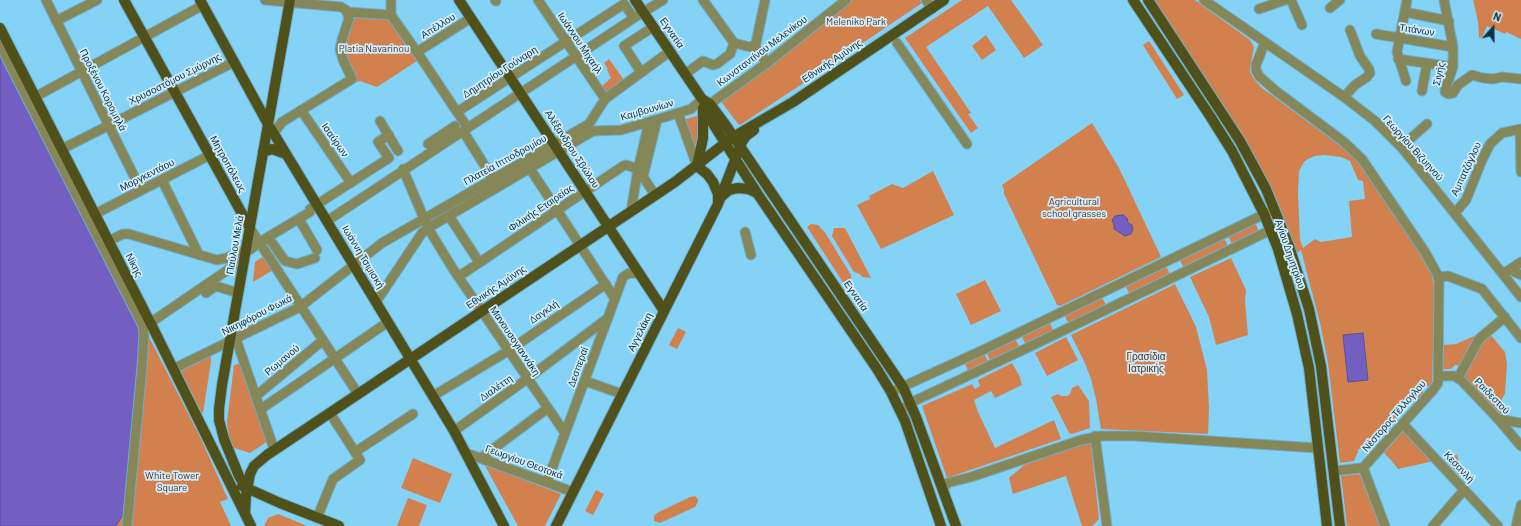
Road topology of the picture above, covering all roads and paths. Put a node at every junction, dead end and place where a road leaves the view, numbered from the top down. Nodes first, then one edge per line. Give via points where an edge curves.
1 (46, 0) edge
2 (97, 0) edge
3 (124, 0) edge
4 (265, 0) edge
5 (391, 0) edge
6 (459, 0) edge
7 (538, 0) edge
8 (635, 0) edge
9 (663, 0) edge
10 (703, 0) edge
11 (765, 0) edge
12 (846, 0) edge
13 (944, 0) edge
14 (1132, 0) edge
15 (1148, 0) edge
16 (1204, 0) edge
17 (1285, 0) edge
18 (1291, 0) edge
19 (1340, 0) edge
20 (1407, 0) edge
21 (1444, 0) edge
22 (290, 1) edge
23 (202, 3) edge
24 (929, 4) edge
25 (1330, 8) dead end
26 (1259, 9) dead end
27 (346, 10) junction
28 (643, 12) junction
29 (1405, 12) junction
30 (391, 14) junction
31 (634, 17) junction
32 (470, 18) junction
33 (56, 21) junction
34 (1449, 21) junction
35 (1302, 26) dead end
36 (653, 27) junction
37 (0, 28) edge
38 (1350, 30) dead end
39 (1376, 34) dead end
40 (144, 37) junction
41 (1400, 38) junction
42 (566, 42) junction
43 (1265, 42) junction
44 (734, 43) junction
45 (897, 43) dead end
46 (0, 45) edge
47 (751, 46) junction
48 (1453, 47) junction
49 (418, 52) junction
50 (670, 52) junction
51 (576, 56) junction
52 (1398, 59) junction
53 (234, 62) junction
54 (767, 63) junction
55 (1427, 63) junction
56 (1453, 67) junction
57 (81, 72) junction
58 (641, 72) junction
59 (685, 74) junction
60 (511, 78) junction
61 (1521, 79) edge
62 (1406, 81) dead end
63 (274, 90) junction
64 (174, 91) junction
65 (1422, 91) dead end
66 (520, 93) junction
67 (251, 94) junction
68 (1344, 96) junction
69 (35, 97) junction
70 (605, 99) junction
71 (793, 102) junction
72 (705, 104) junction
73 (301, 110) junction
74 (457, 112) junction
75 (678, 113) junction
76 (380, 121) dead end
77 (653, 121) junction
78 (268, 124) junction
79 (1427, 124) dead end
80 (108, 125) junction
81 (462, 128) junction
82 (591, 128) junction
83 (1521, 129) edge
84 (274, 133) junction
85 (389, 136) junction
86 (729, 140) junction
87 (428, 144) dead end
88 (967, 144) dead end
89 (740, 147) junction
90 (1401, 147) junction
91 (557, 148) junction
92 (62, 150) junction
93 (398, 151) dead end
94 (263, 152) junction
95 (286, 154) junction
96 (210, 155) junction
97 (735, 159) junction
98 (528, 165) junction
99 (697, 166) junction
100 (638, 169) junction
101 (403, 170) junction
102 (1521, 172) edge
103 (643, 177) junction
104 (493, 179) junction
105 (162, 180) junction
106 (351, 183) junction
107 (141, 190) junction
108 (586, 191) junction
109 (757, 193) junction
110 (654, 195) junction
111 (719, 200) junction
112 (317, 205) junction
113 (558, 210) junction
114 (1275, 210) junction
115 (630, 211) junction
116 (1455, 213) junction
117 (95, 214) junction
118 (1264, 214) junction
119 (449, 216) junction
120 (425, 218) junction
121 (299, 219) junction
122 (327, 221) junction
123 (1281, 225) junction
124 (608, 226) junction
125 (250, 228) junction
126 (428, 228) junction
127 (1270, 230) junction
128 (745, 232) dead end
129 (268, 237) junction
130 (108, 241) junction
131 (259, 243) junction
132 (580, 245) junction
133 (240, 253) junction
134 (199, 255) junction
135 (751, 255) dead end
136 (479, 262) junction
137 (1521, 262) edge
138 (354, 265) junction
139 (1507, 272) junction
140 (640, 274) junction
141 (1521, 275) edge
142 (458, 277) junction
143 (1438, 277) junction
144 (606, 284) junction
145 (238, 293) junction
146 (1521, 297) edge
147 (615, 299) junction
148 (376, 302) junction
149 (300, 307) junction
150 (664, 311) junction
151 (481, 312) junction
152 (1505, 317) junction
153 (608, 318) junction
154 (388, 322) junction
155 (152, 326) junction
156 (1521, 338) edge
157 (233, 340) junction
158 (322, 341) junction
159 (508, 351) junction
160 (334, 358) junction
161 (411, 359) junction
162 (173, 369) junction
163 (1439, 376) junction
164 (1458, 378) junction
165 (527, 379) junction
166 (585, 381) junction
167 (903, 387) junction
168 (891, 392) junction
169 (358, 394) junction
170 (622, 394) junction
171 (256, 396) junction
172 (434, 396) junction
173 (910, 403) junction
174 (548, 408) junction
175 (261, 409) junction
176 (901, 410) junction
177 (330, 413) junction
178 (413, 414) dead end
179 (1498, 419) junction
180 (1521, 423) edge
181 (1403, 424) junction
182 (454, 431) junction
183 (565, 433) junction
184 (1095, 436) junction
185 (1521, 446) edge
186 (1317, 448) junction
187 (274, 449) junction
188 (355, 452) junction
189 (466, 453) junction
190 (481, 458) junction
191 (1362, 469) junction
192 (1334, 471) junction
193 (225, 473) junction
194 (547, 482) junction
195 (943, 486) junction
196 (247, 489) junction
197 (1464, 490) junction
198 (573, 492) junction
199 (1521, 505) edge
200 (245, 514) junction
201 (318, 518) junction
202 (127, 526) edge
203 (250, 526) edge
204 (339, 526) edge
205 (504, 526) edge
206 (556, 526) edge
207 (941, 526) edge
208 (956, 526) edge
209 (1106, 526) edge
210 (1327, 526) edge
211 (1340, 526) edge
212 (1385, 526) edge
213 (1433, 526) edge
214 (1498, 526) edge
215 (1516, 526) edge

1 - 33 street, Προξένου Κορομηλά
2 - 33 street
3 - 40 main road, Μητροπόλεως
4 - 22 street
5 - 30 street
6 - 32 main road, Αλέξανδρου Σβώλου
7 - 42 street, Ιωάννου Μιχαήλ
8 - 28 main road, Εγνατία
9 - 28 street
10 - 44 street
11 - 47 street
12 - 54 street, Κωνσταντίνου Μελενίκου
13 - 24 main road, Εθνικής Αμύνης
14 - 118 main road, Αγίου Δημητρίου via 1222,134
15 - 114 main road, Αγίου Δημητρίου via 1240,141 1260,176
16 - 43 street, Γεωργίου Βιζυηνού
17 - 26 street
18 - 35 street
19 - 25 street
20 - 29 street
21 - 34 street, Σιγής
22 - 27 street via 341,6
22 - 63 main road, Παύλου Μελά
23 - 40 street
23 - 53 main road, Ιωάννη Τσιμισκή
24 - 71 main road, Εθνικής Αμύνης
27 - 30 street
27 - 73 street via 349,18 340,49 352,79
28 - 31 street
28 - 36 main road, Εγνατία
29 - 34 street
29 - 41 street
30 - 49 street
31 - 42 street, Δημητρίου Γούναρη via 624,4
31 - 51 street
32 - 49 street, Απέλλου
32 - 60 main road, Αλέξανδρου Σβώλου
33 - 57 street, Προξένου Κορομηλά
34 - 48 street, Σιγής
36 - 50 main road, Εγνατία
36 - 58 street via 624,46
37 - 69 main road, Νίκης
38 - 68 street via 1370,73
39 - 41 street, Τιτάνων
40 - 57 street
40 - 64 main road, Μητροπόλεως
41 - 48 street, Τιτάνων
41 - 52 street
42 - 51 street, Ιωάννου Μιχαήλ
42 - 60 street, Δημητρίου Γούναρη
43 - 68 street, Γεωργίου Βιζυηνού
43 - 143 street via 1256,65 1259,76 1358,155 1413,234
44 - 47 street
44 - 59 street via 730,54 717,64 703,61
45 - 88 street
46 - 202 street, Νίκης via 143,326 142,367
47 - 54 street
48 - 56 street, Σιγής
49 - 74 street
50 - 58 street
50 - 59 main road, Εγνατία
51 - 66 street
51 - 70 street, Ιωάννου Μιχαήλ
52 - 55 street
52 - 62 street
53 - 64 street, Χρυσοστόμου Σμύρνης
53 - 67 main road, Ιωάννη Τσιμισκή
54 - 72 street, Κωνσταντίνου Μελενίκου
55 - 56 street
55 - 65 street
56 - 61 street, Σιγής via 1445,90 1448,94 1453,93 1458,85 1472,75 1493,79
57 - 69 street
57 - 80 street, Προξένου Κορομηλά
58 - 70 street
59 - 72 main road, Εγνατία
60 - 66 main road, Αλέξανδρου Σβώλου
60 - 74 street, Δημητρίου Γούναρη
63 - 67 main road via 263,97
63 - 78 main road, Παύλου Μελά
64 - 80 street, Χρυσοστόμου Σμύρνης
64 - 96 main road, Μητροπόλεως
66 - 81 street
66 - 91 main road, Αλέξανδρου Σβώλου
67 - 78 main road, Ιωάννη Τσιμισκή
68 - 90 street, Γεωργίου Βιζυηνού via 1375,121
69 - 92 main road, Νίκης
70 - 82 street
71 - 86 main road, Εθνικής Αμύνης
71 - 89 main road, Εθνικής Αμύνης via 746,136
72 - 75 street, Καμβουνίων
72 - 86 main road, Εγνατία
72 - 99 main road via 703,138
73 - 84 street via 282,122
73 - 106 street, Ισαύρων
74 - 81 street, Δημητρίου Γούναρη
75 - 77 street, Καμβουνίων
75 - 99 street
76 - 85 street
77 - 82 street, Καμβουνίων via 621,130
77 - 100 street
77 - 103 street
78 - 84 main road, Ιωάννη Τσιμισκή
78 - 94 main road, Παύλου Μελά
79 - 90 street
80 - 92 street, Χρυσοστόμου Σμύρνης
80 - 107 street, Προξένου Κορομηλά
81 - 87 street
81 - 101 street
81 - 104 street, Δημητρίου Γούναρη
82 - 91 street, Πλατεία Ιπποδρομίου
83 - 102 street
83 - 116 street, Αμπατζόγλου via 1502,133 1490,144 1466,200
84 - 95 main road, Ιωάννη Τσιμισκή
85 - 93 street
85 - 106 street via 378,142 389,158
86 - 89 main road, Εγνατία
86 - 97 main road, Εγνατία
86 - 99 main road, Εθνικής Αμύνης
89 - 97 main road, Αγγελάκη
89 - 167 main road, Εγνατία
90 - 116 street, Γεωργίου Βιζυηνού
91 - 98 street, Πλατεία Ιπποδρομίου
91 - 108 main road, Αλέξανδρου Σβώλου
92 - 117 main road, Νίκης
94 - 95 main road via 272,150
94 - 125 main road, Παύλου Μελά
95 - 112 main road, Ιωάννη Τσιμισκή
96 - 105 street, Μοργκεντάου
96 - 125 main road, Μητροπόλεως
97 - 109 main road, Εγνατία
97 - 111 main road, Αγγελάκη
98 - 104 street, Πλατεία Ιπποδρομίου
98 - 113 street
98 - 119 street, Πλατεία Ιπποδρομίου
99 - 110 main road, Εθνικής Αμύνης
99 - 111 main road via 713,182
100 - 103 street
100 - 108 street, Φιλικής Εταιρείας via 624,165
100 - 115 street
101 - 120 street, Μανουσογιαννάκη
101 - 122 street
103 - 110 street
104 - 120 street, Πλατεία Ιπποδρομίου
105 - 107 street, Μοργκεντάου
105 - 134 street
106 - 112 street
107 - 117 street, Μοργκεντάου
108 - 113 street, Φιλικής Εταιρείας
108 - 124 main road, Αλέξανδρου Σβώλου
109 - 111 main road via 748,188 738,188 729,190
109 - 168 main road, Εγνατία
110 - 115 main road, Εθνικής Αμύνης
111 - 150 main road, Αγγελάκη
112 - 121 street
112 - 122 main road, Ιωάννη Τσιμισκή
113 - 132 street
113 - 136 street, Φιλικής Εταιρείας
114 - 118 street
114 - 123 main road, Αγίου Δημητρίου
115 - 124 main road, Εθνικής Αμύνης
116 - 139 street, Γεωργίου Βιζυηνού
117 - 130 main road, Νίκης
118 - 127 main road, Αγίου Δημητρίου
118 - 167 street
119 - 126 street, Πλατεία Ιπποδρομίου
119 - 136 street
120 - 126 street, Μανουσογιαννάκη
120 - 138 street, Νικηφόρου Φωκά via 378,246
121 - 129 street
121 - 129 street via 316,254 297,264 285,261
122 - 138 main road, Ιωάννη Τσιμισκή
123 - 127 street
123 - 192 main road, Αγίου Δημητρίου via 1300,275 1313,328 1321,366
124 - 132 main road, Εθνικής Αμύνης
124 - 140 main road, Αλέξανδρου Σβώλου
125 - 131 street, Μητροπόλεως
125 - 133 main road, Παύλου Μελά
126 - 142 street, Μανουσογιαννάκη
126 - 148 street via 422,233
127 - 173 street
127 - 186 main road, Αγίου Δημητρίου via 1287,276 1303,336 1313,399
128 - 135 street
129 - 131 street
130 - 134 street via 129,234
130 - 155 main road, Νίκης
131 - 133 street
131 - 149 street, Μητροπόλεως
132 - 144 street
132 - 151 main road, Εθνικής Αμύνης
133 - 134 street via 221,260
133 - 145 main road, Παύλου Μελά
133 - 155 street via 232,267
136 - 142 street, Φιλικής Εταιρείας
137 - 139 street
138 - 148 main road, Ιωάννη Τσιμισκή
138 - 149 street, Νικηφόρου Φωκά
139 - 141 street
139 - 146 street, Γεωργίου Βιζυηνού
140 - 147 street, Δεσπεραί via 625,275
140 - 150 main road, Αλέξανδρου Σβώλου
142 - 151 street, Μανουσογιαννάκη
143 - 152 street via 1448,276 1481,288
143 - 163 street
144 - 147 street
144 - 159 street, Δαγκλή
145 - 155 street via 214,287
145 - 157 main road, Παύλου Μελά
147 - 153 street, Δεσπεραί
148 - 154 main road, Ιωάννη Τσιμισκή
149 - 157 street, Νικηφόρου Φωκά
149 - 158 street, Μητροπόλεως
150 - 170 main road, Αγγελάκη
151 - 159 street, Μανουσογιαννάκη
151 - 161 main road, Εθνικής Αμύνης
152 - 156 street
152 - 164 street via 1479,339
153 - 165 street, Διαλέττη
153 - 166 street, Δεσπεραί
154 - 160 street
154 - 161 main road, Ιωάννη Τσιμισκή
155 - 162 main road, Νίκης
157 - 162 street, Νικηφόρου Φωκά
157 - 171 street
157 - 196 main road, Παύλου Μελά via 220,395 219,420 228,452
158 - 160 street, Μητροπόλεως
158 - 171 street, Ρωμανού
159 - 165 street, Μανουσογιαννάκη
159 - 172 street, Δαγκλή
160 - 169 street, Μητροπόλεως
160 - 175 street
161 - 169 main road, Εθνικής Αμύνης
161 - 172 main road, Ιωάννη Τσιμισκή
162 - 193 main road, Νίκης
163 - 164 street, Ραιδεστού
163 - 181 street, Νέστορος Τέλλογλου via 1435,389
164 - 179 street, Ραιδεστού
165 - 174 street, Μανουσογιαννάκη
165 - 182 street, Διαλέττη
166 - 170 street
166 - 183 street, Δεσπεραί
167 - 168 street
167 - 173 main road, Εγνατία
168 - 176 main road, Εγνατία
169 - 177 main road, Εθνικής Αμύνης
170 - 198 main road, Αγγελάκη
171 - 175 street
172 - 182 main road, Ιωάννη Τσιμισκή
173 - 176 street
173 - 195 main road, Εγνατία
174 - 183 street, Μανουσογιαννάκη
174 - 190 street
175 - 187 street
176 - 207 main road, Εγνατία
177 - 187 main road, Εθνικής Αμύνης
177 - 188 street
178 - 188 street
179 - 180 street
179 - 185 street, Ραιδεστού
181 - 191 street, Νέστορος Τέλλογλου
181 - 197 street, Κεσανλή
182 - 189 main road, Ιωάννη Τσιμισκή
183 - 194 street, Δεσπεραί
184 - 186 street via 1135,436
184 - 195 street
184 - 209 street
186 - 210 main road, Αγίου Δημητρίου
187 - 196 main road, Εθνικής Αμύνης via 254,466
188 - 201 street via 360,460 333,479
189 - 190 street, Γεωργίου Θεοτοκά
189 - 205 main road, Ιωάννη Τσιμισκή
190 - 194 street, Γεωργίου Θεοτοκά
191 - 192 street, Νέστορος Τέλλογλου
191 - 212 street, Νέστορος Τέλλογλου
192 - 211 main road, Αγίου Δημητρίου
193 - 196 main road
193 - 200 main road, Νίκης
194 - 198 street, Γεωργίου Θεοτοκά
195 - 208 main road, Εγνατία
196 - 200 main road, Εθνικής Αμύνης
196 - 201 main road
197 - 213 street
197 - 214 street, Κεσανλή
198 - 206 main road, Αγγελάκη
199 - 215 street
200 - 203 main road, Νίκης
201 - 204 main road

